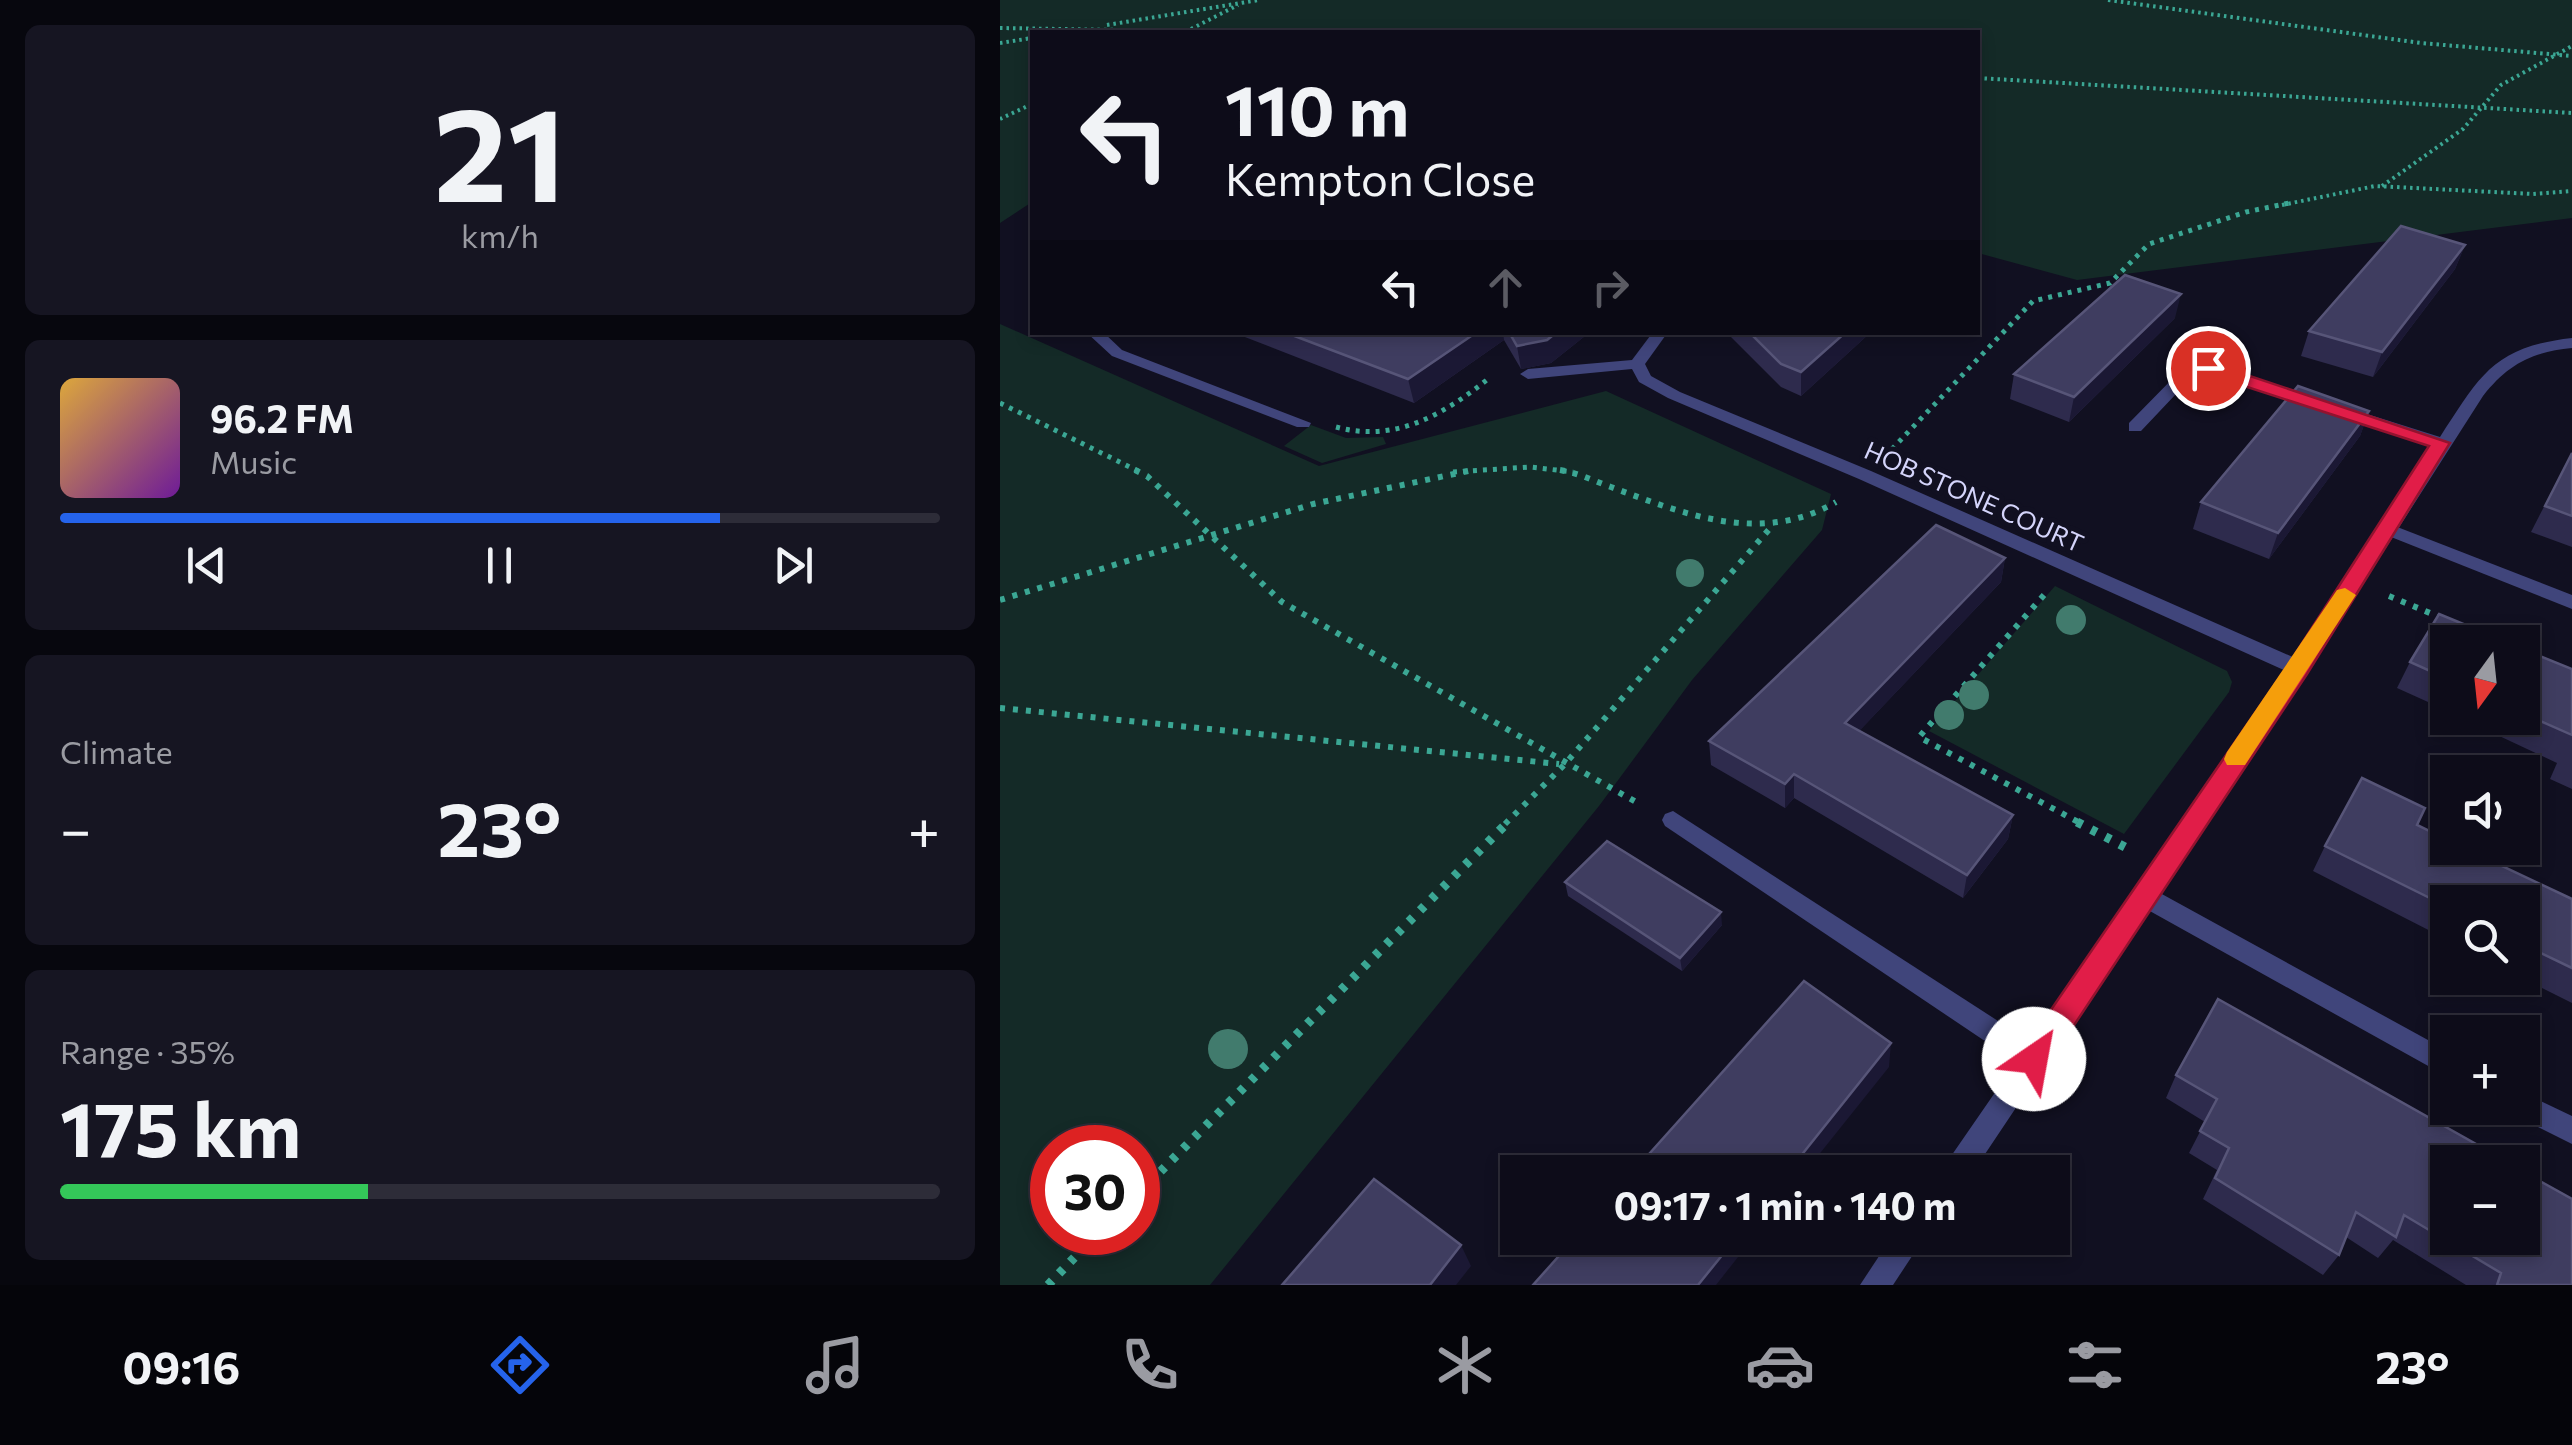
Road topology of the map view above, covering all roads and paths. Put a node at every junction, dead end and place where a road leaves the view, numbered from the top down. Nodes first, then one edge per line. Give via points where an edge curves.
1 (1259, 0) edge
2 (2108, 0) edge
3 (1246, 1) edge
4 (1000, 28) edge
5 (1086, 29) junction
6 (1190, 29) junction
7 (1079, 30) edge
8 (1208, 30) edge
9 (1030, 38) edge
10 (1000, 43) edge
11 (2572, 46) edge
12 (2558, 54) junction
13 (2572, 56) edge
14 (1980, 78) edge
15 (1030, 105) edge
16 (2482, 107) junction
17 (2572, 113) edge
18 (1000, 119) edge
19 (2380, 187) dead end
20 (1097, 335) edge
21 (1659, 335) edge
22 (2572, 343) edge
23 (1637, 364) junction
24 (1528, 374) joint
25 (1000, 403) edge
26 (1303, 423) joint
27 (2135, 427) dead end
28 (2440, 443) junction
29 (1772, 525) dead end
30 (2387, 529) junction
31 (2069, 566) junction
32 (2354, 582) junction
33 (2572, 602) edge
34 (2454, 622) edge
35 (2298, 668) junction
36 (1000, 708) edge
37 (1565, 764) junction
38 (1673, 820) joint
39 (2161, 867) junction
40 (2142, 895) junction
41 (2430, 1055) edge
42 (2034, 1059) junction
43 (2540, 1114) edge
44 (2572, 1131) edge
45 (1969, 1155) edge
46 (1160, 1172) edge
47 (1077, 1255) edge
48 (1897, 1255) edge
49 (1048, 1285) edge
50 (1875, 1285) edge

1 - 3 path
2 - 12 path via 2421,43
3 - 5 path
3 - 6 path
4 - 5 path
5 - 6 path
5 - 7 path
6 - 8 path
9 - 10 path
11 - 12 path
12 - 13 path
12 - 16 path via 2516,74
14 - 16 path
15 - 18 path
16 - 17 path
16 - 19 path via 2419,167
20 - 26 street via 1117,352
21 - 23 street
22 - 28 street via 2532,347 2496,367
23 - 24 street
23 - 31 street, HOB STONE COURT via 1645,379 1674,395
24 - 26 path via 1492,376 1448,410 1398,429 1348,432 1316,419
25 - 37 path via 1146,476 1282,602
27 - 28 street via 2188,372 2208,368
28 - 30 street
29 - 37 path
30 - 32 street
30 - 33 street
31 - 35 street, HOB STONE COURT
31 - 39 path via 1919,737
32 - 34 path
32 - 35 street
35 - 39 street
36 - 37 path
37 - 38 path
37 - 46 path
38 - 42 street
39 - 40 street
40 - 41 street
40 - 42 street
42 - 45 street
43 - 44 street
47 - 49 path
48 - 50 street

